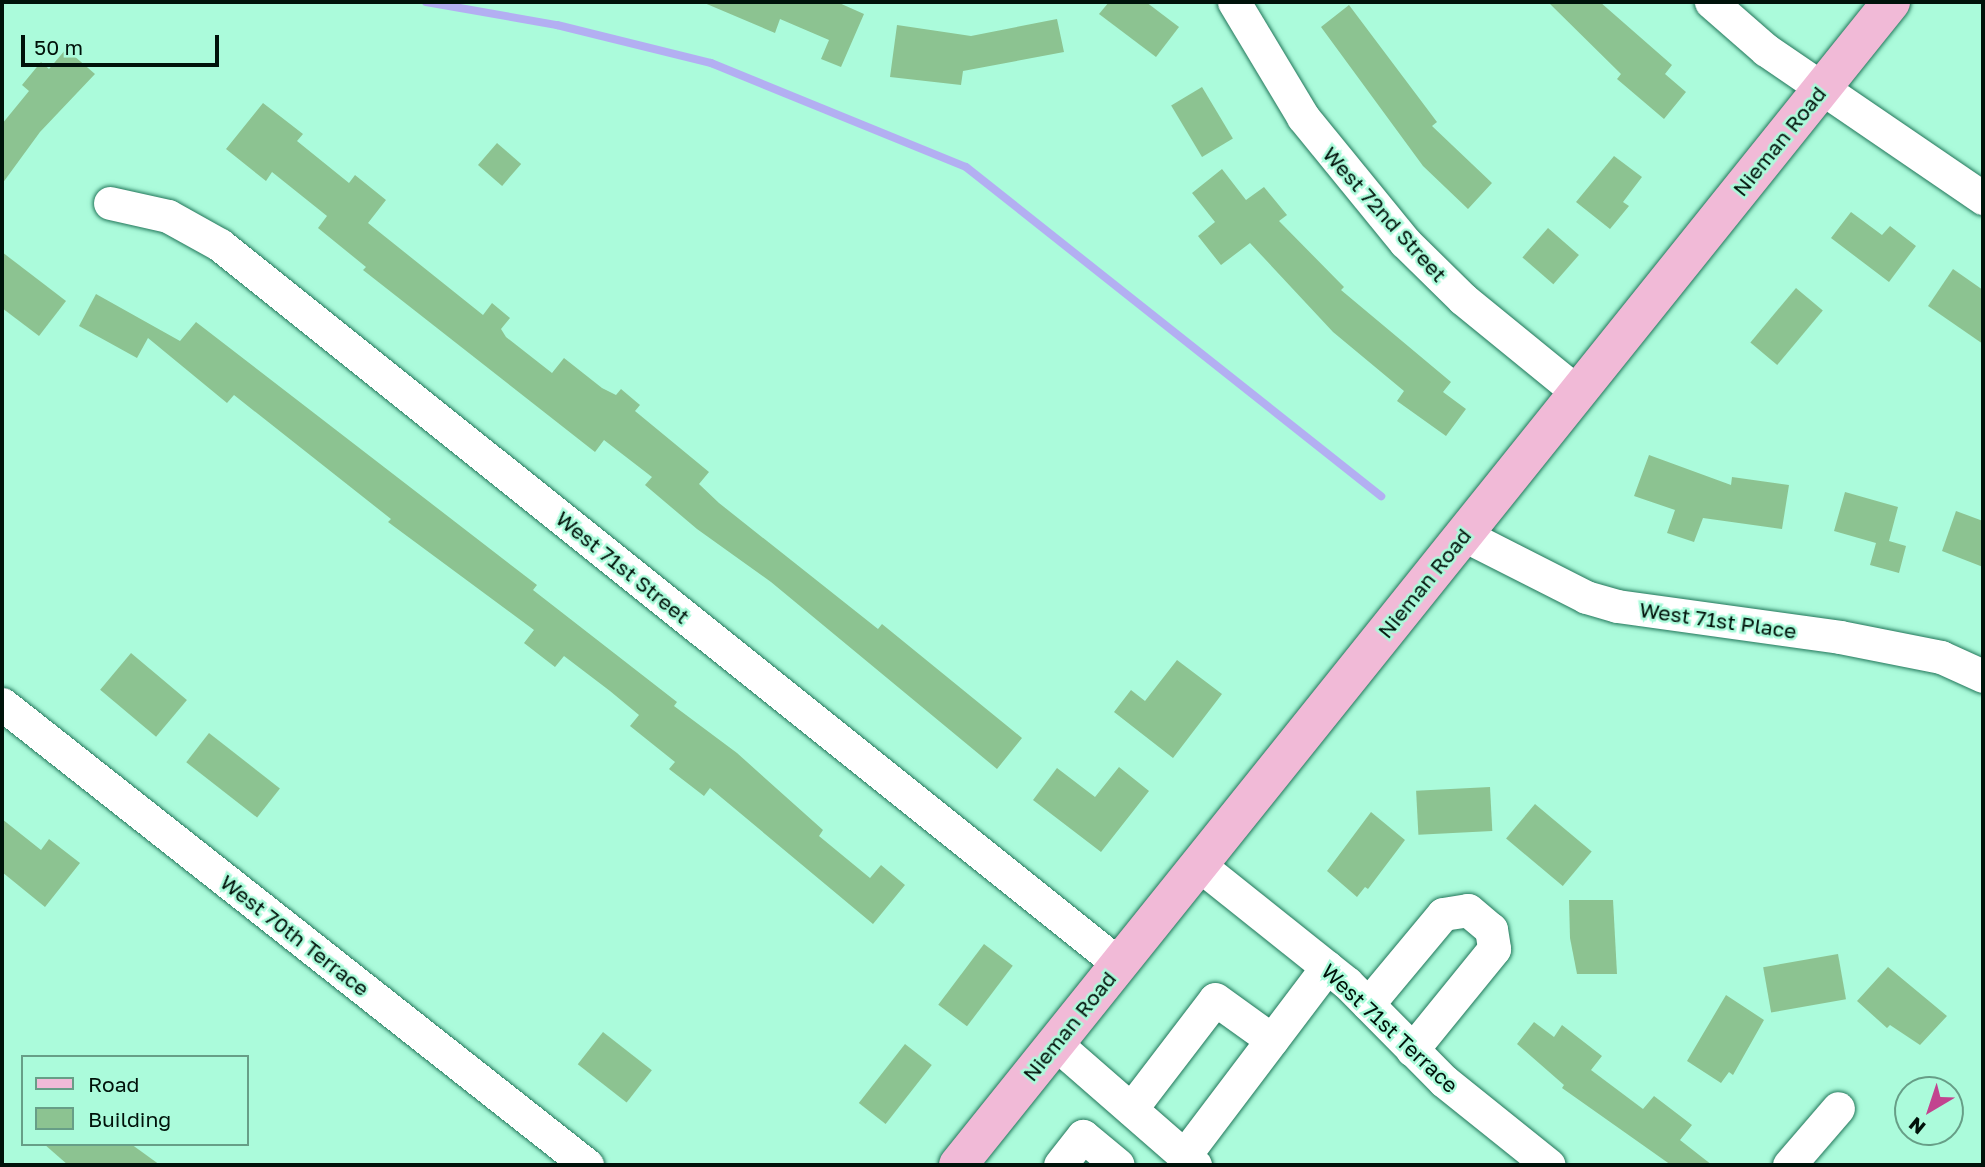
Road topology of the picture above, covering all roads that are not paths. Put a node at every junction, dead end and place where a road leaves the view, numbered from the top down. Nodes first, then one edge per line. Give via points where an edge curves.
1 (1234, 2) edge
2 (1711, 2) edge
3 (1891, 2) edge
4 (1821, 89) junction
5 (1983, 198) edge
6 (110, 203) dead end
7 (1576, 391) junction
8 (1462, 534) junction
9 (1983, 676) edge
10 (2, 704) edge
11 (1199, 865) junction
12 (1119, 964) junction
13 (1327, 967) junction
14 (1368, 1004) junction
15 (1272, 1040) junction
16 (1055, 1043) junction
17 (1412, 1050) junction
18 (1838, 1108) dead end
19 (1130, 1109) junction
20 (1190, 1161) edge
21 (587, 1165) edge
22 (958, 1165) edge
23 (1060, 1165) edge
24 (1118, 1165) edge
25 (1549, 1165) edge
26 (1789, 1165) edge

1 - 7 street, West 72nd Street via 1303,117 1396,232 1463,299
2 - 4 street via 1766,50
3 - 4 main road, Nieman Road
4 - 5 street
4 - 7 main road, Nieman Road
6 - 12 street, West 71st Street via 168,216 220,245
7 - 8 main road, Nieman Road
8 - 9 street, West 71st Place via 1586,597 1617,606 1840,637 1941,657
8 - 11 main road, Nieman Road
10 - 21 street, West 70th Terrace
11 - 12 main road, Nieman Road
11 - 13 street, West 71st Terrace
12 - 16 main road, Nieman Road
13 - 14 street, West 71st Terrace
13 - 15 street
14 - 17 street, West 71st Terrace
14 - 17 street via 1443,915 1468,910 1491,929 1494,949
15 - 19 street via 1215,999
15 - 20 street
16 - 19 street
16 - 22 main road, Nieman Road
17 - 25 street, West 71st Terrace
18 - 26 street
19 - 20 street
23 - 24 street via 1083,1136

